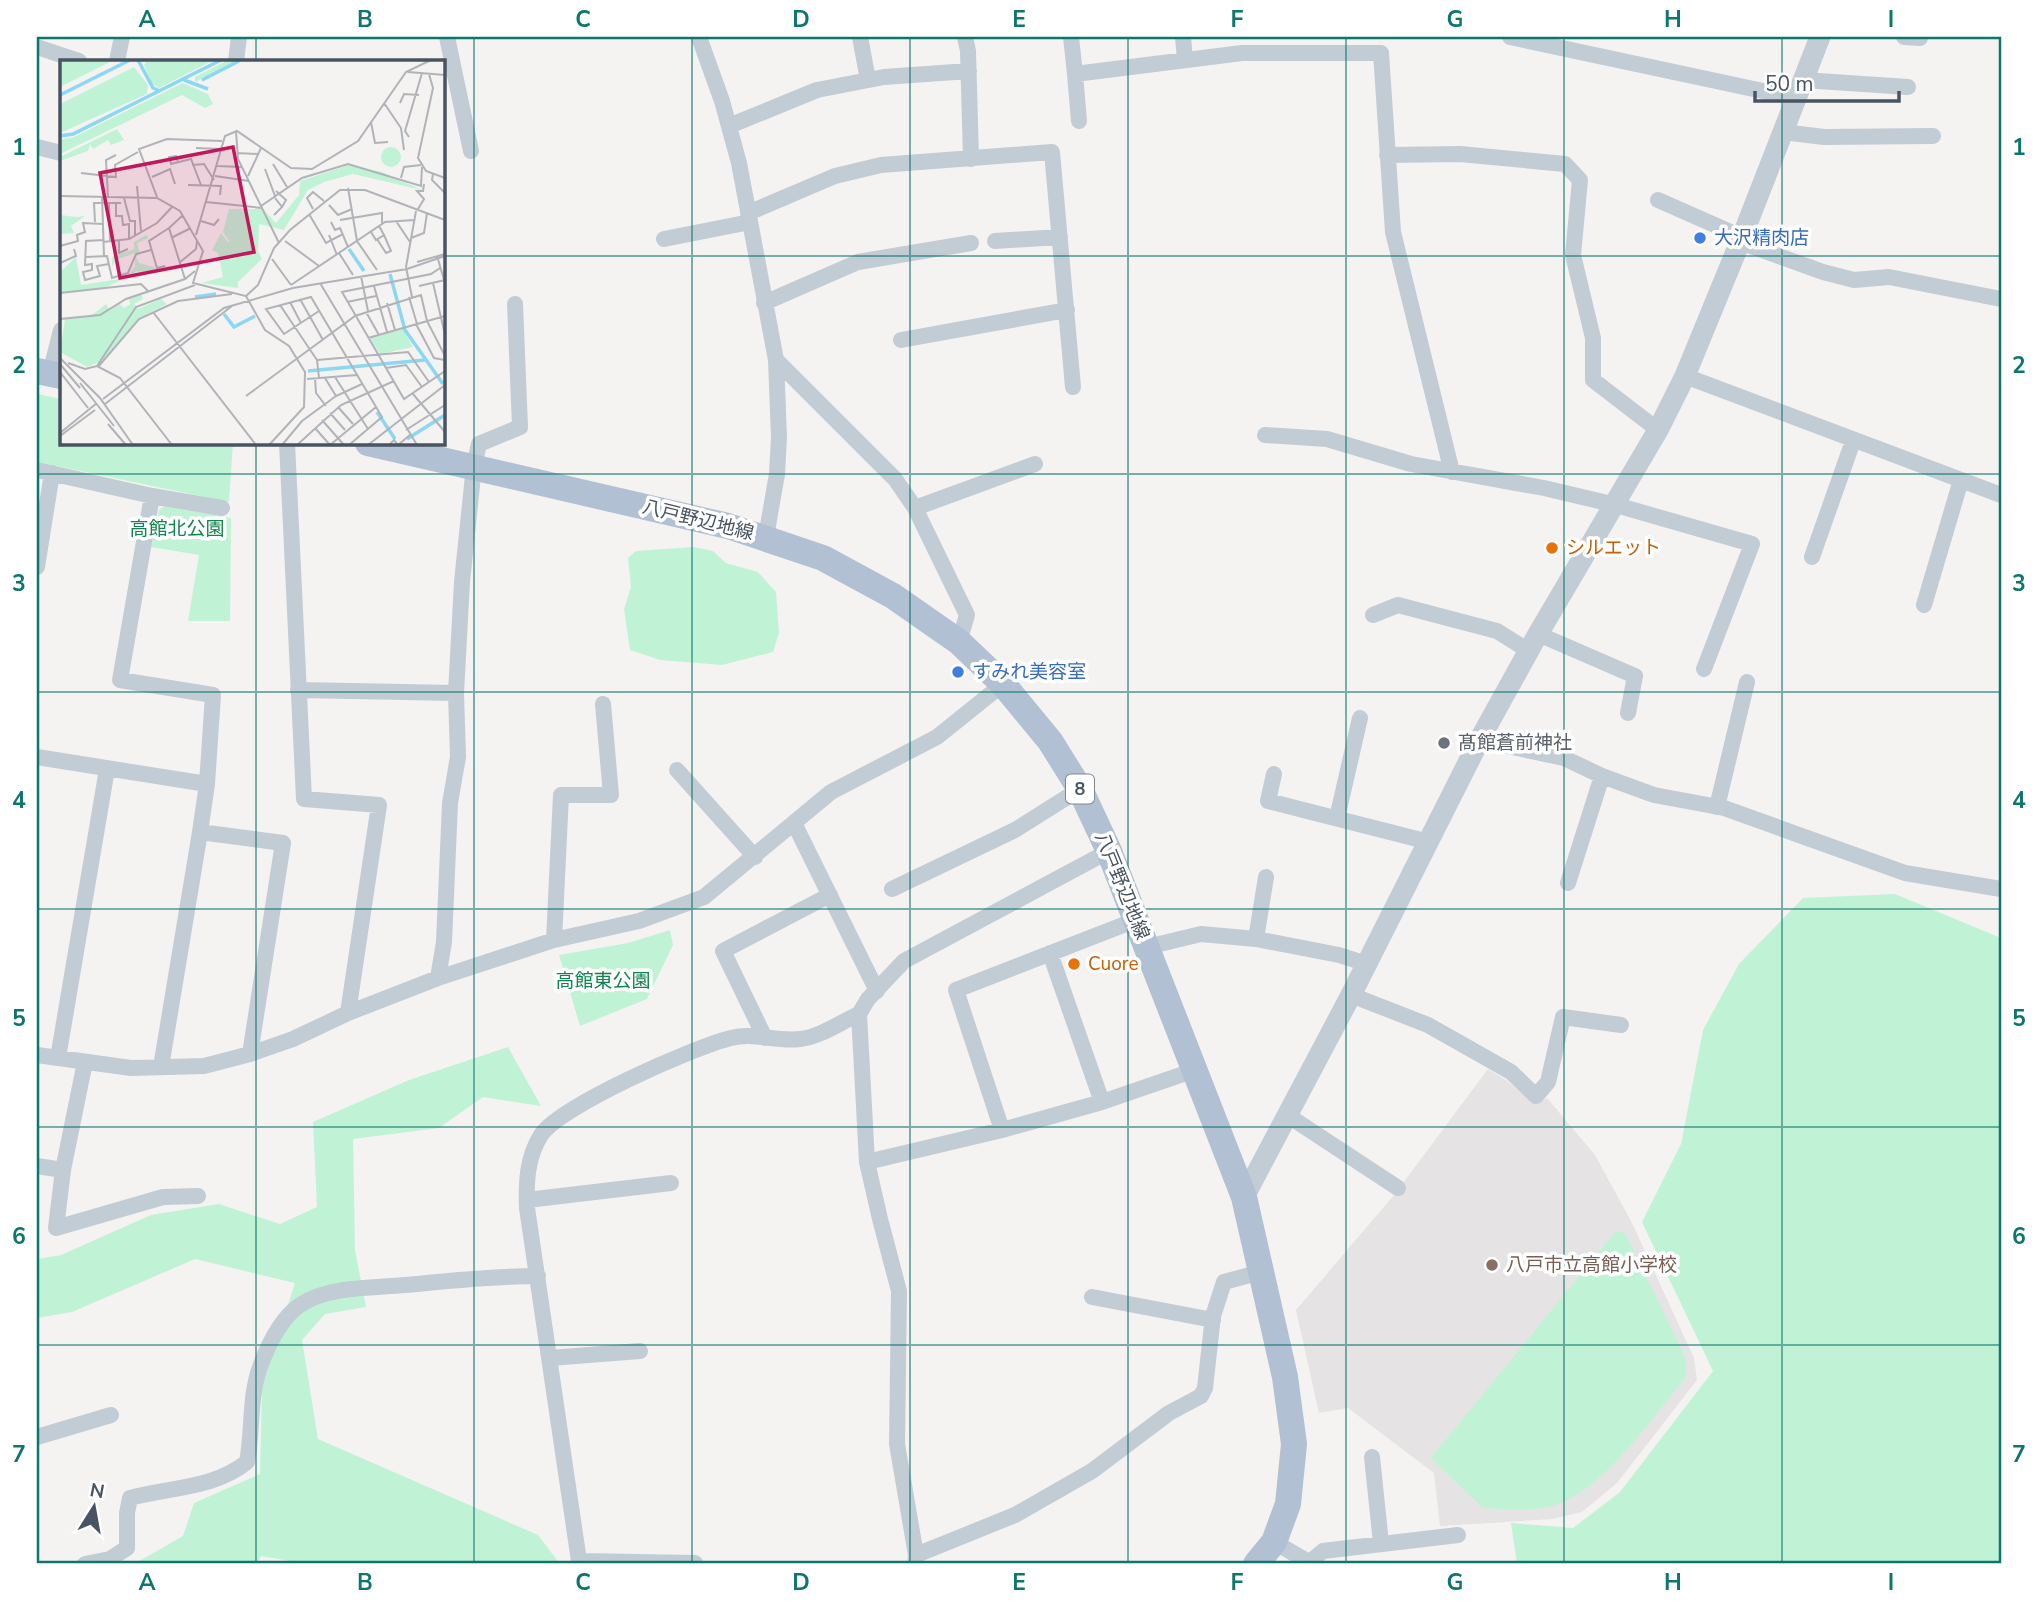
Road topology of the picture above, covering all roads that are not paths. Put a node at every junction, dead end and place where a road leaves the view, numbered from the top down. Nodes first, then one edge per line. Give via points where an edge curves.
1 (122, 37) edge
2 (239, 37) edge
3 (447, 37) edge
4 (699, 37) edge
5 (860, 37) edge
6 (965, 37) edge
7 (1071, 37) edge
8 (1183, 37) edge
9 (1510, 37) edge
10 (1820, 37) edge
11 (1279, 44) edge
12 (37, 47) edge
13 (76, 60) edge
14 (117, 60) edge
15 (236, 60) edge
16 (1185, 60) junction
17 (969, 71) junction
18 (1075, 74) junction
19 (868, 80) junction
20 (1908, 87) dead end
21 (1800, 89) junction
22 (1079, 121) dead end
23 (729, 127) junction
24 (1783, 132) junction
25 (1933, 136) dead end
26 (37, 147) edge
27 (471, 151) dead end
28 (60, 153) edge
29 (1387, 155) junction
30 (971, 159) junction
31 (1658, 200) dead end
32 (749, 218) junction
33 (1060, 237) junction
34 (664, 239) dead end
35 (1741, 239) junction
36 (995, 241) dead end
37 (971, 243) dead end
38 (2001, 299) edge
39 (764, 303) junction
40 (515, 304) dead end
41 (1067, 310) junction
42 (60, 334) edge
43 (901, 340) dead end
44 (776, 360) junction
45 (49, 373) edge
46 (1685, 376) junction
47 (1073, 387) dead end
48 (1658, 430) junction
49 (1265, 435) dead end
50 (1853, 441) junction
51 (287, 444) edge
52 (372, 444) edge
53 (1035, 464) dead end
54 (474, 467) junction
55 (44, 471) edge
56 (1452, 472) junction
57 (1961, 480) junction
58 (152, 495) junction
59 (2001, 495) edge
60 (1616, 505) junction
61 (222, 508) dead end
62 (915, 508) junction
63 (765, 537) junction
64 (1812, 557) dead end
65 (37, 567) edge
66 (1924, 605) dead end
67 (1373, 615) dead end
68 (959, 642) junction
69 (1533, 642) junction
70 (1704, 669) dead end
71 (1746, 682) dead end
72 (1003, 684) junction
73 (298, 690) junction
74 (456, 693) junction
75 (603, 704) dead end
76 (1628, 713) dead end
77 (1360, 718) dead end
78 (1481, 737) junction
79 (37, 757) edge
80 (107, 769) junction
81 (677, 770) dead end
82 (1274, 774) dead end
83 (1602, 776) junction
84 (207, 784) junction
85 (1080, 789) junction
86 (1717, 807) junction
87 (1337, 818) junction
88 (794, 823) junction
89 (200, 832) junction
90 (1429, 842) junction
91 (1110, 851) junction
92 (755, 857) junction
93 (1266, 877) dead end
94 (1568, 883) dead end
95 (892, 889) dead end
96 (2001, 889) edge
97 (830, 895) junction
98 (1136, 920) junction
99 (1256, 939) junction
100 (554, 940) junction
101 (1147, 947) junction
102 (1050, 953) junction
103 (1367, 964) junction
104 (438, 978) junction
105 (877, 991) junction
106 (1351, 995) junction
107 (348, 1013) junction
108 (859, 1014) junction
109 (1621, 1026) dead end
110 (765, 1038) junction
111 (250, 1054) junction
112 (37, 1055) edge
113 (58, 1058) junction
114 (85, 1062) junction
115 (161, 1067) junction
116 (1195, 1070) junction
117 (1102, 1102) junction
118 (1287, 1115) junction
119 (1002, 1130) junction
120 (867, 1162) junction
121 (37, 1166) edge
122 (64, 1170) junction
123 (671, 1182) dead end
124 (1398, 1188) dead end
125 (198, 1196) dead end
126 (1244, 1197) junction
127 (527, 1200) junction
128 (1261, 1272) junction
129 (538, 1276) junction
130 (1092, 1297) dead end
131 (1213, 1320) junction
132 (640, 1352) dead end
133 (550, 1358) junction
134 (111, 1415) dead end
135 (37, 1437) edge
136 (1372, 1457) dead end
137 (1458, 1535) dead end
138 (1274, 1542) junction
139 (1381, 1543) junction
140 (915, 1560) edge
141 (695, 1563) edge
142 (1311, 1563) edge
143 (85, 1564) edge
144 (1256, 1564) edge

1 - 14 street
2 - 15 street
3 - 27 street
4 - 23 street
5 - 19 street
6 - 17 street
7 - 18 street
8 - 16 street
9 - 21 street
10 - 21 street
11 - 16 street
11 - 29 street via 1381,53
12 - 13 street
16 - 18 street
17 - 19 street
17 - 30 street
18 - 22 street
19 - 23 street via 817,90
20 - 21 street
21 - 24 street
23 - 32 street
24 - 25 street via 1824,138
24 - 35 street
26 - 28 street
29 - 48 street via 1460,154 1565,164 1580,180 1573,255 1593,338 1593,380
29 - 56 street via 1393,232
30 - 32 street via 881,165 835,176
30 - 33 street via 1052,152
31 - 35 street
32 - 34 street
32 - 39 street
33 - 36 street
33 - 41 street
35 - 38 street via 1854,280 1889,277
35 - 46 street
37 - 39 street via 858,262
39 - 44 street
40 - 54 street via 520,427 480,444
41 - 43 street
41 - 47 street
42 - 45 street
44 - 62 street via 895,479
44 - 63 street via 777,474
46 - 48 street
46 - 50 street
48 - 60 street
49 - 56 street via 1327,439
50 - 57 street
50 - 64 street
51 - 73 street
52 - 54 main road, 八戸野辺地線 / 8
53 - 62 street
54 - 63 main road, 八戸野辺地線 / 8
54 - 74 street
55 - 58 street
55 - 65 street
56 - 60 street
57 - 59 street
57 - 66 street
58 - 61 street
58 - 84 street via 120,680 213,695
60 - 69 street
60 - 70 street via 1752,544
62 - 68 street via 967,615
63 - 68 main road, 八戸野辺地線 / 8 via 822,558 893,596
67 - 69 street via 1398,605
68 - 72 main road, 八戸野辺地線 / 8
69 - 76 street via 1634,676
69 - 78 street
71 - 86 street
72 - 85 main road, 八戸野辺地線 / 8 via 1050,741
72 - 88 street via 937,737 831,792
73 - 74 street
73 - 107 street via 304,799 379,805
74 - 104 street via 458,757 450,803 444,942
75 - 100 street via 611,795 561,795
77 - 87 street
78 - 83 street via 1563,758
78 - 90 street
79 - 80 street
80 - 84 street
80 - 113 street
81 - 92 street
82 - 87 street via 1268,801
83 - 86 street via 1654,795
83 - 94 street
84 - 89 street
85 - 91 main road, 八戸野辺地線 / 8
85 - 95 street via 1015,830
86 - 96 street via 1905,873
87 - 90 street
88 - 92 street
88 - 97 street
89 - 111 street via 283,843
89 - 115 street
90 - 103 street
91 - 98 main road, 八戸野辺地線 / 8
91 - 105 street via 904,961
92 - 100 street via 704,897 639,921
93 - 99 street
97 - 105 street
97 - 110 street via 723,951
98 - 101 main road, 八戸野辺地線 / 8
98 - 102 street
99 - 101 street via 1200,934
99 - 103 street
100 - 104 street
101 - 116 main road, 八戸野辺地線 / 8
102 - 117 street
102 - 119 street via 956,990
103 - 106 street
104 - 107 street
105 - 108 street
106 - 109 street via 1428,1025 1511,1072 1536,1096 1548,1082 1563,1017
106 - 118 street
107 - 111 street
108 - 110 street via 802,1039
108 - 120 street
110 - 127 street via 751,1034 729,1038 648,1070 565,1113 542,1133 533,1152 526,1178
111 - 115 street via 204,1066
112 - 113 street
113 - 114 street
114 - 115 street
114 - 122 street
116 - 117 street
116 - 126 main road, 八戸野辺地線 / 8
117 - 119 street
118 - 124 street
118 - 126 street
119 - 120 street
120 - 140 street via 899,1292 897,1444
121 - 122 street
122 - 125 street via 56,1228 163,1197
123 - 127 street
126 - 128 main road, 八戸野辺地線 / 8
127 - 129 street
128 - 131 street via 1224,1282
128 - 138 main road, 八戸野辺地線 / 8 via 1285,1377 1294,1444 1288,1504
129 - 133 street
129 - 143 street via 336,1291 301,1305 276,1331 259,1368 247,1462 236,1471 187,1488 130,1498 127,1548 110,1559
130 - 131 street
131 - 140 street via 1201,1396 1168,1413 1092,1471 1014,1515
132 - 133 street
133 - 141 street via 579,1561
134 - 135 street
136 - 139 street
137 - 139 street
138 - 142 street
138 - 144 main road, 八戸野辺地線 / 8
139 - 142 street via 1323,1551

